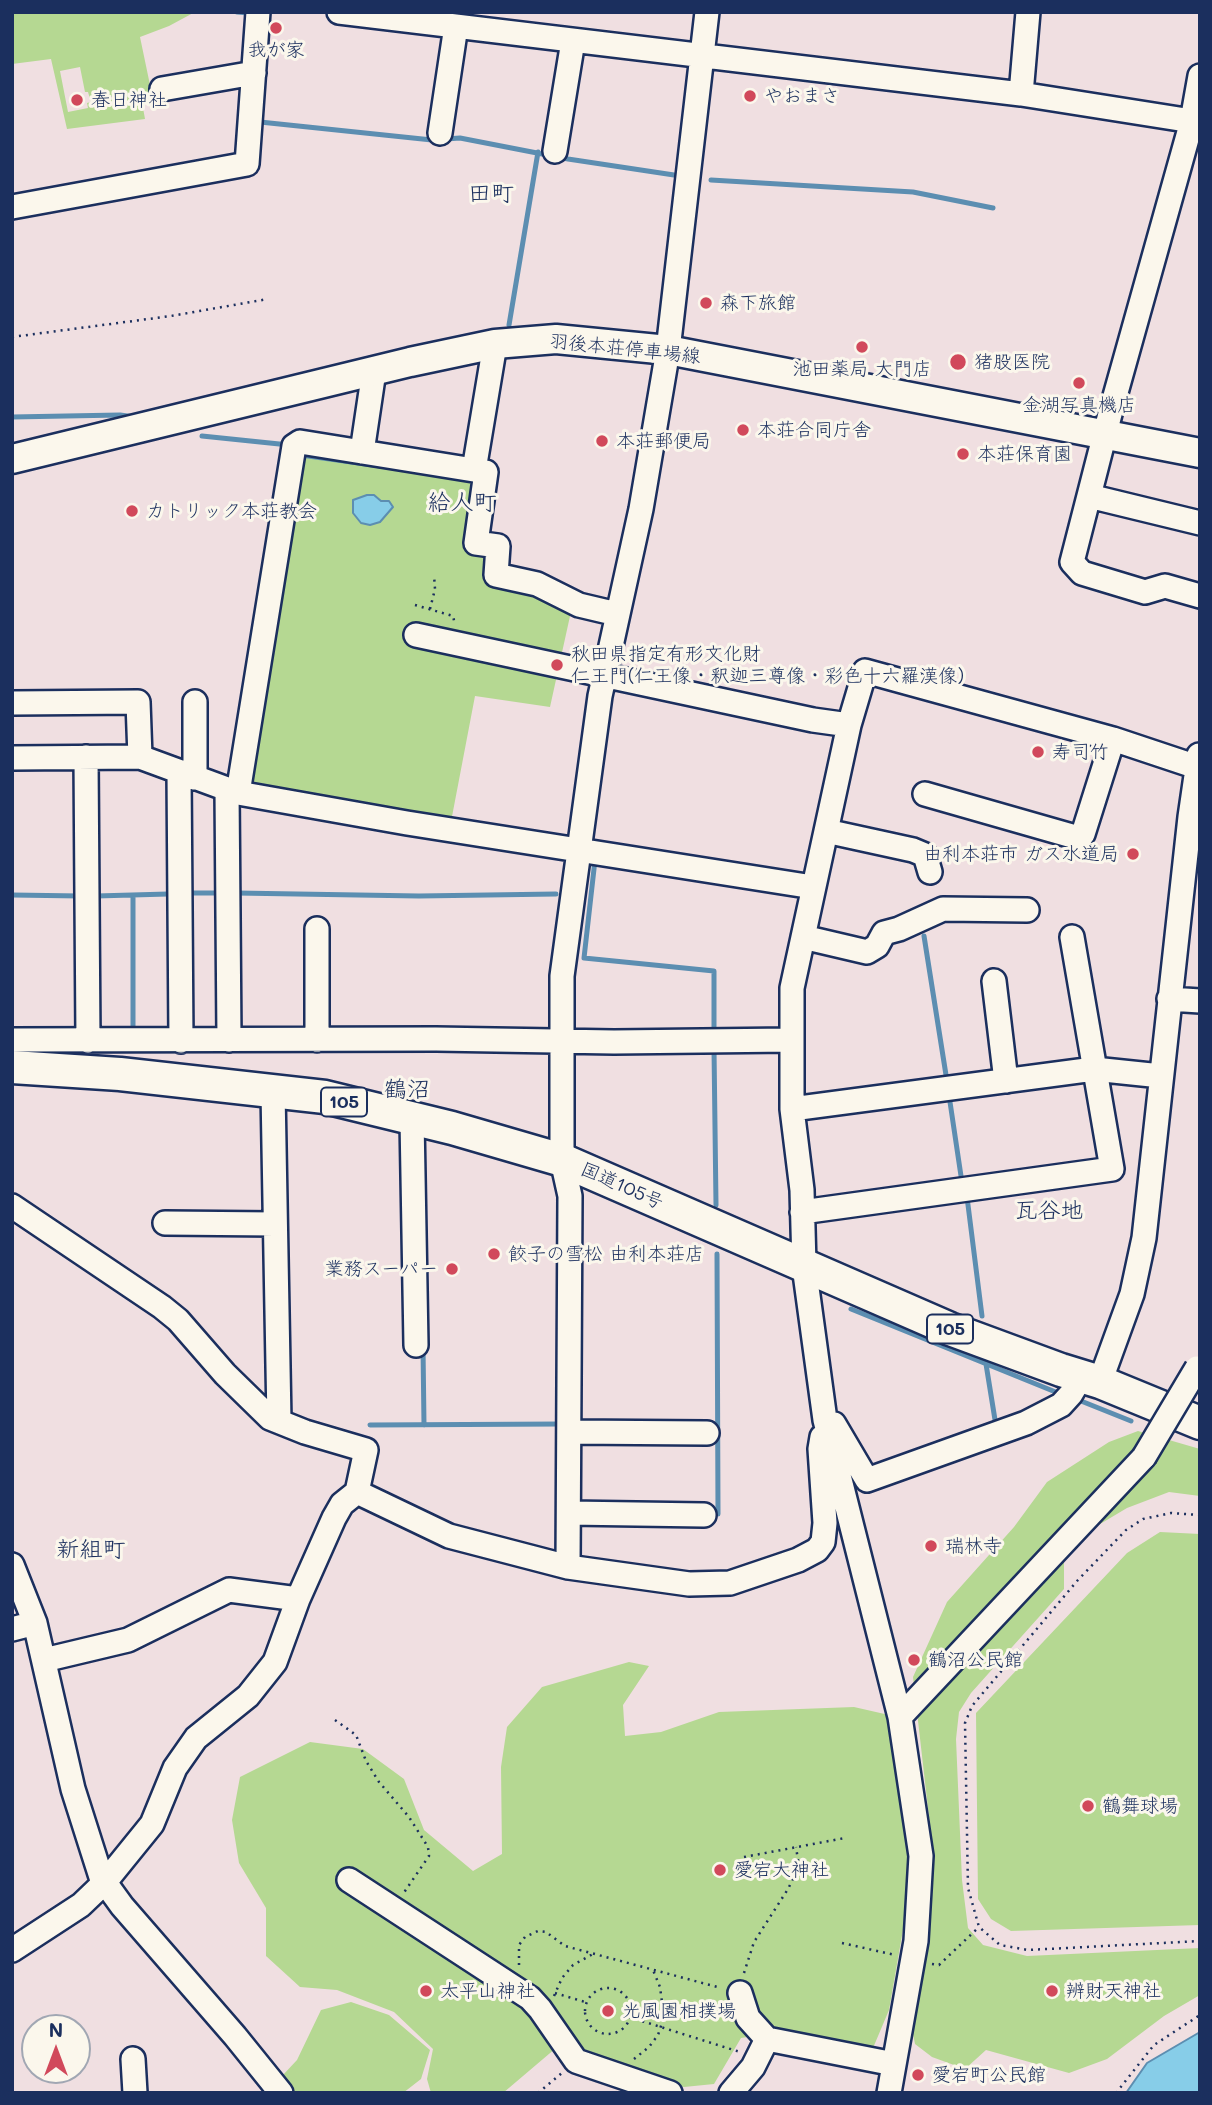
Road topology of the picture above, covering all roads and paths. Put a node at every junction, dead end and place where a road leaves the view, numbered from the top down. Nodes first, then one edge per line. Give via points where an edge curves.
1 (258, 12) edge
2 (340, 12) edge
3 (707, 12) edge
4 (1028, 12) edge
5 (456, 26) junction
6 (573, 41) junction
7 (703, 57) junction
8 (254, 73) junction
9 (1200, 76) edge
10 (162, 89) joint
11 (1021, 94) junction
12 (96, 100) dead end
13 (1196, 123) edge
14 (440, 133) dead end
15 (555, 151) dead end
16 (12, 207) edge
17 (268, 299) dead end
18 (12, 337) edge
19 (495, 344) junction
20 (668, 350) junction
21 (374, 371) junction
22 (1105, 435) junction
23 (362, 452) junction
24 (1200, 453) edge
25 (12, 459) edge
26 (480, 471) junction
27 (1089, 496) junction
28 (1200, 523) edge
29 (434, 575) dead end
30 (1200, 596) edge
31 (415, 606) dead end
32 (430, 609) junction
33 (617, 614) junction
34 (416, 635) dead end
35 (451, 642) junction
36 (605, 674) junction
37 (195, 702) dead end
38 (12, 703) edge
39 (849, 725) junction
40 (1113, 739) junction
41 (86, 757) junction
42 (140, 757) junction
43 (12, 758) edge
44 (1199, 763) edge
45 (187, 775) junction
46 (232, 792) junction
47 (925, 794) dead end
48 (826, 831) junction
49 (578, 849) junction
50 (930, 872) dead end
51 (813, 887) junction
52 (1027, 910) dead end
53 (317, 929) dead end
54 (803, 937) junction
55 (1072, 937) dead end
56 (995, 981) dead end
57 (1169, 999) junction
58 (1200, 1001) edge
59 (12, 1040) edge
60 (229, 1040) junction
61 (317, 1040) junction
62 (790, 1040) junction
63 (88, 1041) junction
64 (181, 1041) junction
65 (561, 1041) junction
66 (12, 1067) edge
67 (1094, 1069) junction
68 (1161, 1076) junction
69 (1006, 1081) junction
70 (273, 1091) junction
71 (792, 1109) junction
72 (412, 1119) junction
73 (562, 1160) junction
74 (12, 1206) edge
75 (802, 1212) junction
76 (165, 1223) dead end
77 (275, 1224) junction
78 (804, 1266) junction
79 (416, 1345) dead end
80 (1198, 1366) edge
81 (1078, 1389) junction
82 (824, 1413) junction
83 (279, 1421) junction
84 (1200, 1423) edge
85 (569, 1432) junction
86 (707, 1433) dead end
87 (357, 1492) junction
88 (569, 1513) junction
89 (704, 1515) dead end
90 (1200, 1515) edge
91 (12, 1565) edge
92 (568, 1567) junction
93 (298, 1599) junction
94 (35, 1623) junction
95 (12, 1629) edge
96 (44, 1660) junction
97 (900, 1717) junction
98 (335, 1720) dead end
99 (845, 1838) dead end
100 (796, 1847) junction
101 (744, 1857) dead end
102 (349, 1880) dead end
103 (104, 1882) junction
104 (394, 1908) junction
105 (979, 1927) junction
106 (1200, 1941) edge
107 (842, 1943) dead end
108 (12, 1950) edge
109 (593, 1954) junction
110 (911, 1959) junction
111 (939, 1965) dead end
112 (653, 1970) junction
113 (511, 1986) junction
114 (555, 1993) junction
115 (741, 1997) junction
116 (586, 2003) junction
117 (1200, 2015) edge
118 (546, 2017) junction
119 (629, 2017) junction
120 (660, 2027) junction
121 (762, 2048) junction
122 (133, 2059) dead end
123 (576, 2061) junction
124 (894, 2064) junction
125 (613, 2074) junction
126 (135, 2093) edge
127 (281, 2093) edge
128 (538, 2093) edge
129 (670, 2093) edge
130 (731, 2093) edge
131 (889, 2093) edge
132 (1116, 2093) edge

1 - 8 street
2 - 5 street
3 - 7 street
4 - 11 street
5 - 6 street
5 - 14 street
6 - 7 street
6 - 15 street
7 - 11 street
7 - 20 street
8 - 10 street
8 - 16 street via 247,164
9 - 13 street
10 - 12 path
11 - 13 street
13 - 22 street
17 - 18 path
19 - 20 main road, 羽後本荘停車場線 via 556,339
19 - 21 main road, 羽後本荘停車場線
19 - 26 street
20 - 22 main road, 羽後本荘停車場線
20 - 33 street via 641,509
21 - 23 street
21 - 25 main road, 羽後本荘停車場線
22 - 24 main road, 羽後本荘停車場線
22 - 27 street
23 - 26 street
23 - 46 street via 300,442 294,446
26 - 33 street via 477,543 498,546 496,575 537,584 579,605
27 - 28 street
27 - 30 street via 1072,562 1082,573 1145,592 1165,586
29 - 32 path
31 - 32 path
32 - 35 path via 453,616
33 - 36 street
34 - 35 street
35 - 36 street
36 - 39 street
36 - 49 street
37 - 45 street
38 - 42 street via 138,702
39 - 40 street via 864,671
39 - 48 street
40 - 44 street
40 - 47 street via 1079,838
41 - 42 street
41 - 43 street
41 - 63 street
42 - 45 street
44 - 57 street
45 - 46 street
45 - 64 street
46 - 49 street
46 - 60 street
48 - 50 street via 914,850 925,855
48 - 51 street
49 - 51 street
49 - 65 street via 562,976
51 - 54 street
52 - 54 street via 943,909 884,933 867,952
53 - 61 street
54 - 62 street via 792,988
55 - 67 street
56 - 69 street
57 - 58 street
57 - 68 street
59 - 63 street
60 - 61 street
60 - 64 street
61 - 65 street
62 - 65 street
62 - 71 street
63 - 64 street
65 - 73 street
66 - 70 highway, 国道105号 / 105
67 - 68 street
67 - 69 street
67 - 75 street via 1112,1169
68 - 81 street via 1144,1238 1132,1294
69 - 71 street
70 - 72 highway, 国道105号 / 105 via 325,1097
70 - 77 street
71 - 75 street
72 - 73 highway, 国道105号 / 105
72 - 79 street
73 - 78 highway, 国道105号 / 105
73 - 85 street via 570,1196
74 - 83 street via 162,1307 243,1392
75 - 78 street
76 - 77 street
77 - 83 street
78 - 81 highway, 国道105号 / 105
78 - 82 street
80 - 97 street, bridge via 1144,1457
81 - 82 street via 1026,1423 867,1480
81 - 84 highway, 国道105号 / 105
82 - 92 street via 820,1449 824,1534 817,1550 730,1583 689,1584
82 - 97 street
83 - 87 street via 366,1450
85 - 86 street
85 - 88 street
87 - 92 street via 449,1536
87 - 93 street via 334,1518
88 - 89 street
88 - 92 street
90 - 105 path via 1171,1513 1143,1519 1126,1530 972,1706 965,1723 968,1888
91 - 94 street
93 - 96 street via 229,1590 128,1640
93 - 103 street via 275,1662 248,1696 196,1738 175,1768 152,1824
94 - 95 street
94 - 96 street
96 - 103 street via 73,1789
97 - 110 street via 921,1856
98 - 104 path via 356,1735 379,1782 428,1847 429,1856
99 - 100 path
100 - 101 path
100 - 115 path via 799,1867 754,1942
102 - 104 street
103 - 108 street via 81,1905
103 - 127 street
104 - 113 street
105 - 106 path via 1000,1945 1028,1950
105 - 111 path
107 - 110 path
109 - 112 path
109 - 113 path via 538,1931 519,1945 519,1978
109 - 114 path via 573,1965
110 - 124 street
112 - 115 path
112 - 120 path via 663,2004
113 - 118 street via 530,1998
114 - 116 path
114 - 118 path
115 - 121 street
116 - 119 path via 596,1991 618,1991 628,2000
116 - 119 path via 589,2025 602,2033 618,2032
117 - 132 path via 1154,2045
118 - 123 street
119 - 120 path
120 - 121 path
120 - 125 path via 649,2047
121 - 124 street
121 - 130 street
122 - 126 street
123 - 125 street
123 - 128 path
124 - 131 street
125 - 129 street

